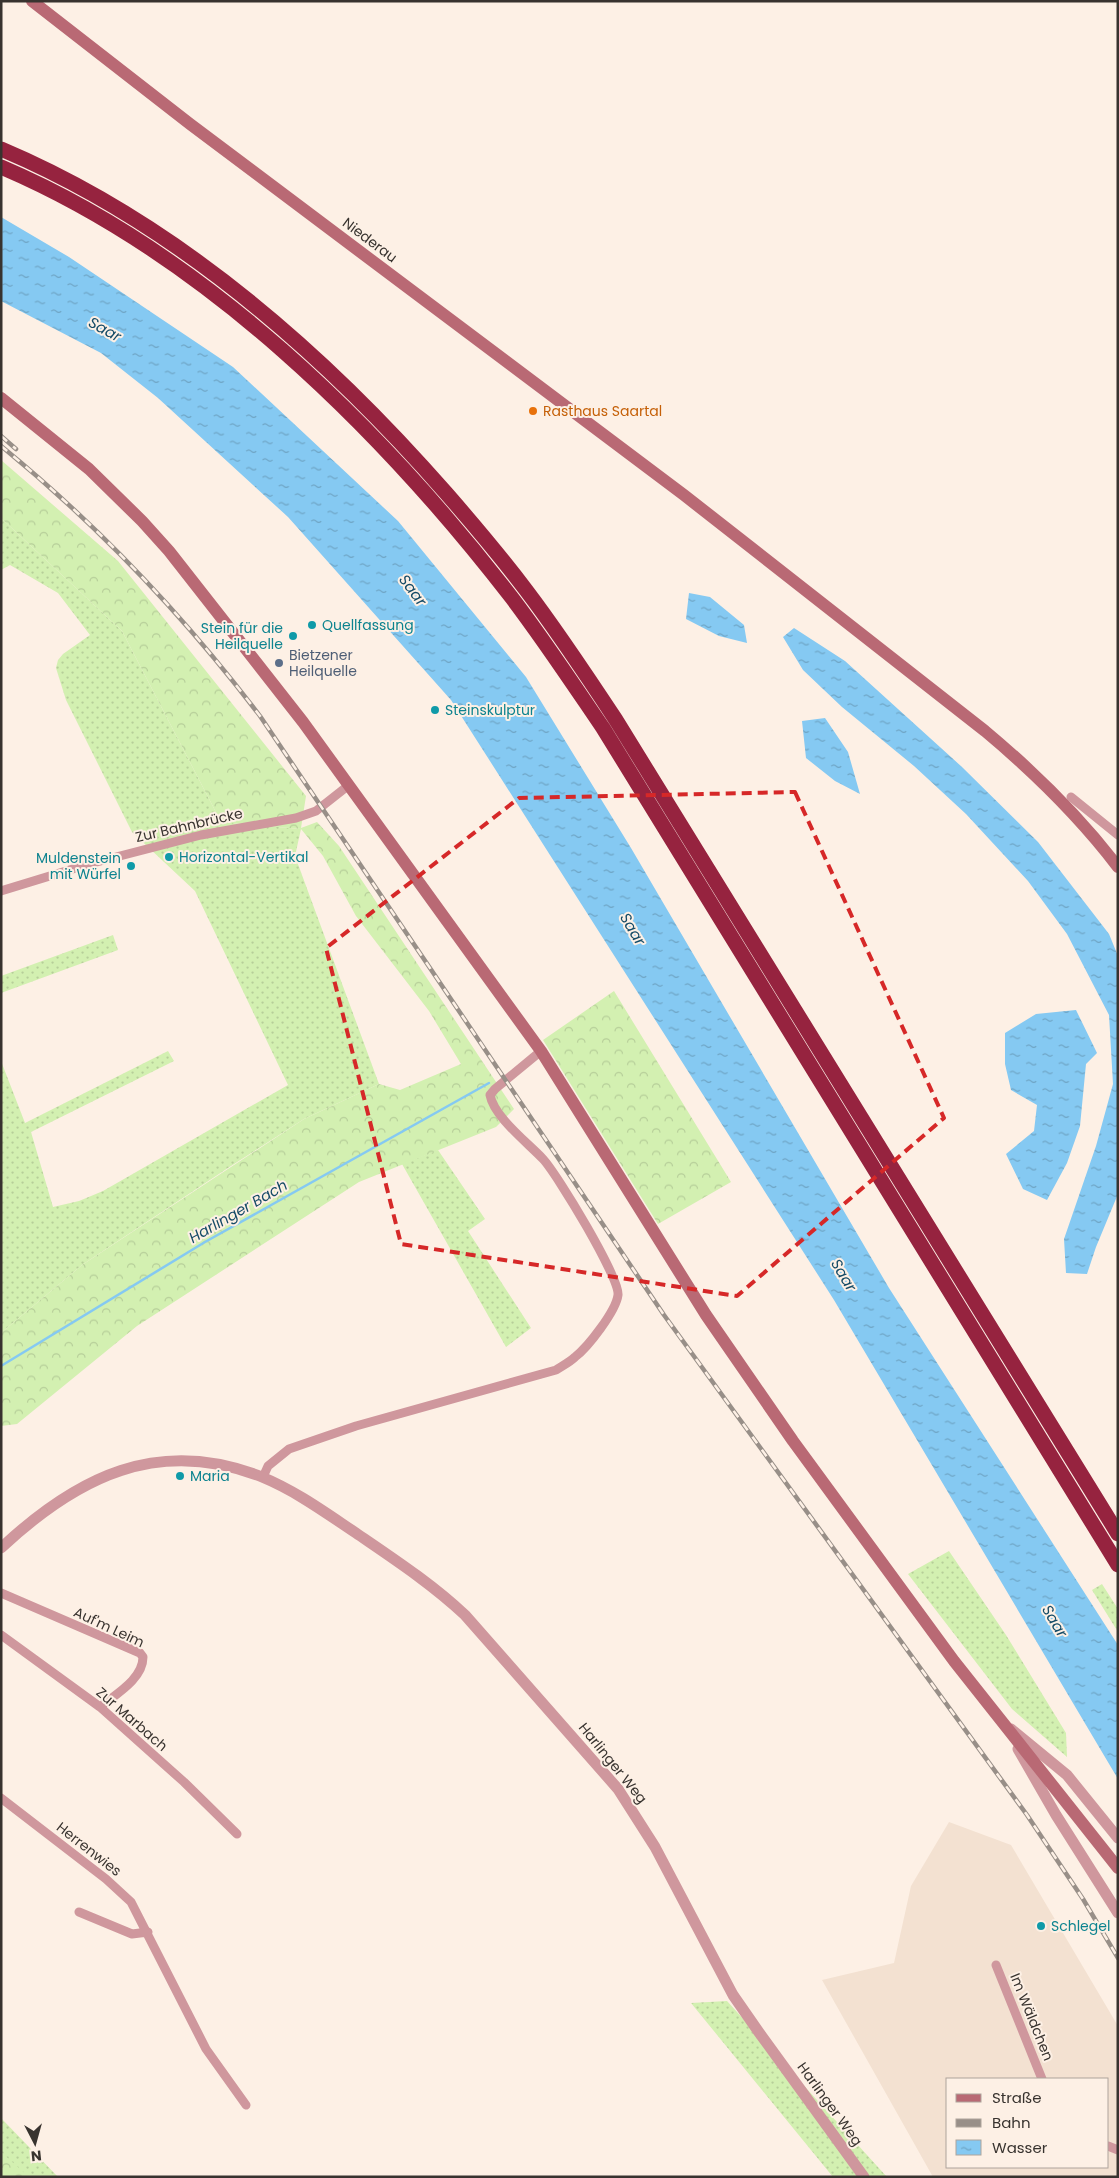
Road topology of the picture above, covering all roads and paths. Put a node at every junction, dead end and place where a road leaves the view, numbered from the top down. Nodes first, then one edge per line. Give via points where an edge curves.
1 (32, 1) edge
2 (1, 149) edge
3 (1, 167) edge
4 (1, 398) edge
5 (349, 785) junction
6 (1071, 797) dead end
7 (1118, 835) edge
8 (1118, 867) edge
9 (1, 891) edge
10 (541, 1051) junction
11 (263, 1478) junction
12 (1118, 1534) edge
13 (1, 1548) edge
14 (1118, 1565) edge
15 (1, 1593) edge
16 (1, 1635) edge
17 (100, 1707) junction
18 (1002, 1722) junction
19 (1, 1798) edge
20 (237, 1834) dead end
21 (1118, 1838) edge
22 (1118, 1868) edge
23 (78, 1912) dead end
24 (1118, 1913) edge
25 (148, 1932) junction
26 (996, 1965) dead end
27 (1042, 2078) edge
28 (246, 2105) dead end
29 (864, 2177) edge

1 - 8 main road, Niederau via 190,124 692,500 985,731 1061,800
2 - 12 highway via 62,178 149,227 228,284 283,330 348,389 426,470 525,588 596,690 662,794
3 - 14 highway via 55,192 140,240 265,336 336,401 414,480 512,598 586,704 648,802
4 - 5 main road via 89,469 169,551
5 - 9 street, Zur Bahnbrücke via 316,811 296,818 201,835
5 - 10 main road
6 - 7 street
10 - 11 street via 495,1089 490,1095 491,1102 545,1161 605,1258 615,1278 618,1294 613,1309 575,1358 556,1370 356,1426 289,1449 268,1466
10 - 18 main road via 740,1366 864,1540
11 - 13 street, Harlinger Weg via 229,1466 197,1461 162,1462 123,1469 55,1503
11 - 29 street, Harlinger Weg via 324,1512 446,1596 599,1765 640,1821 734,1995
15 - 17 street, Auf'm Leim via 140,1653 143,1666 138,1673
16 - 17 street, Zur Marbach
17 - 20 street, Zur Marbach
18 - 21 street via 1067,1775
18 - 22 main road
18 - 24 street
19 - 25 street, Herrenwies via 121,1892 137,1911
23 - 25 street via 132,1934
25 - 28 street, Herrenwies via 206,2049
26 - 27 street, Im Wäldchen

